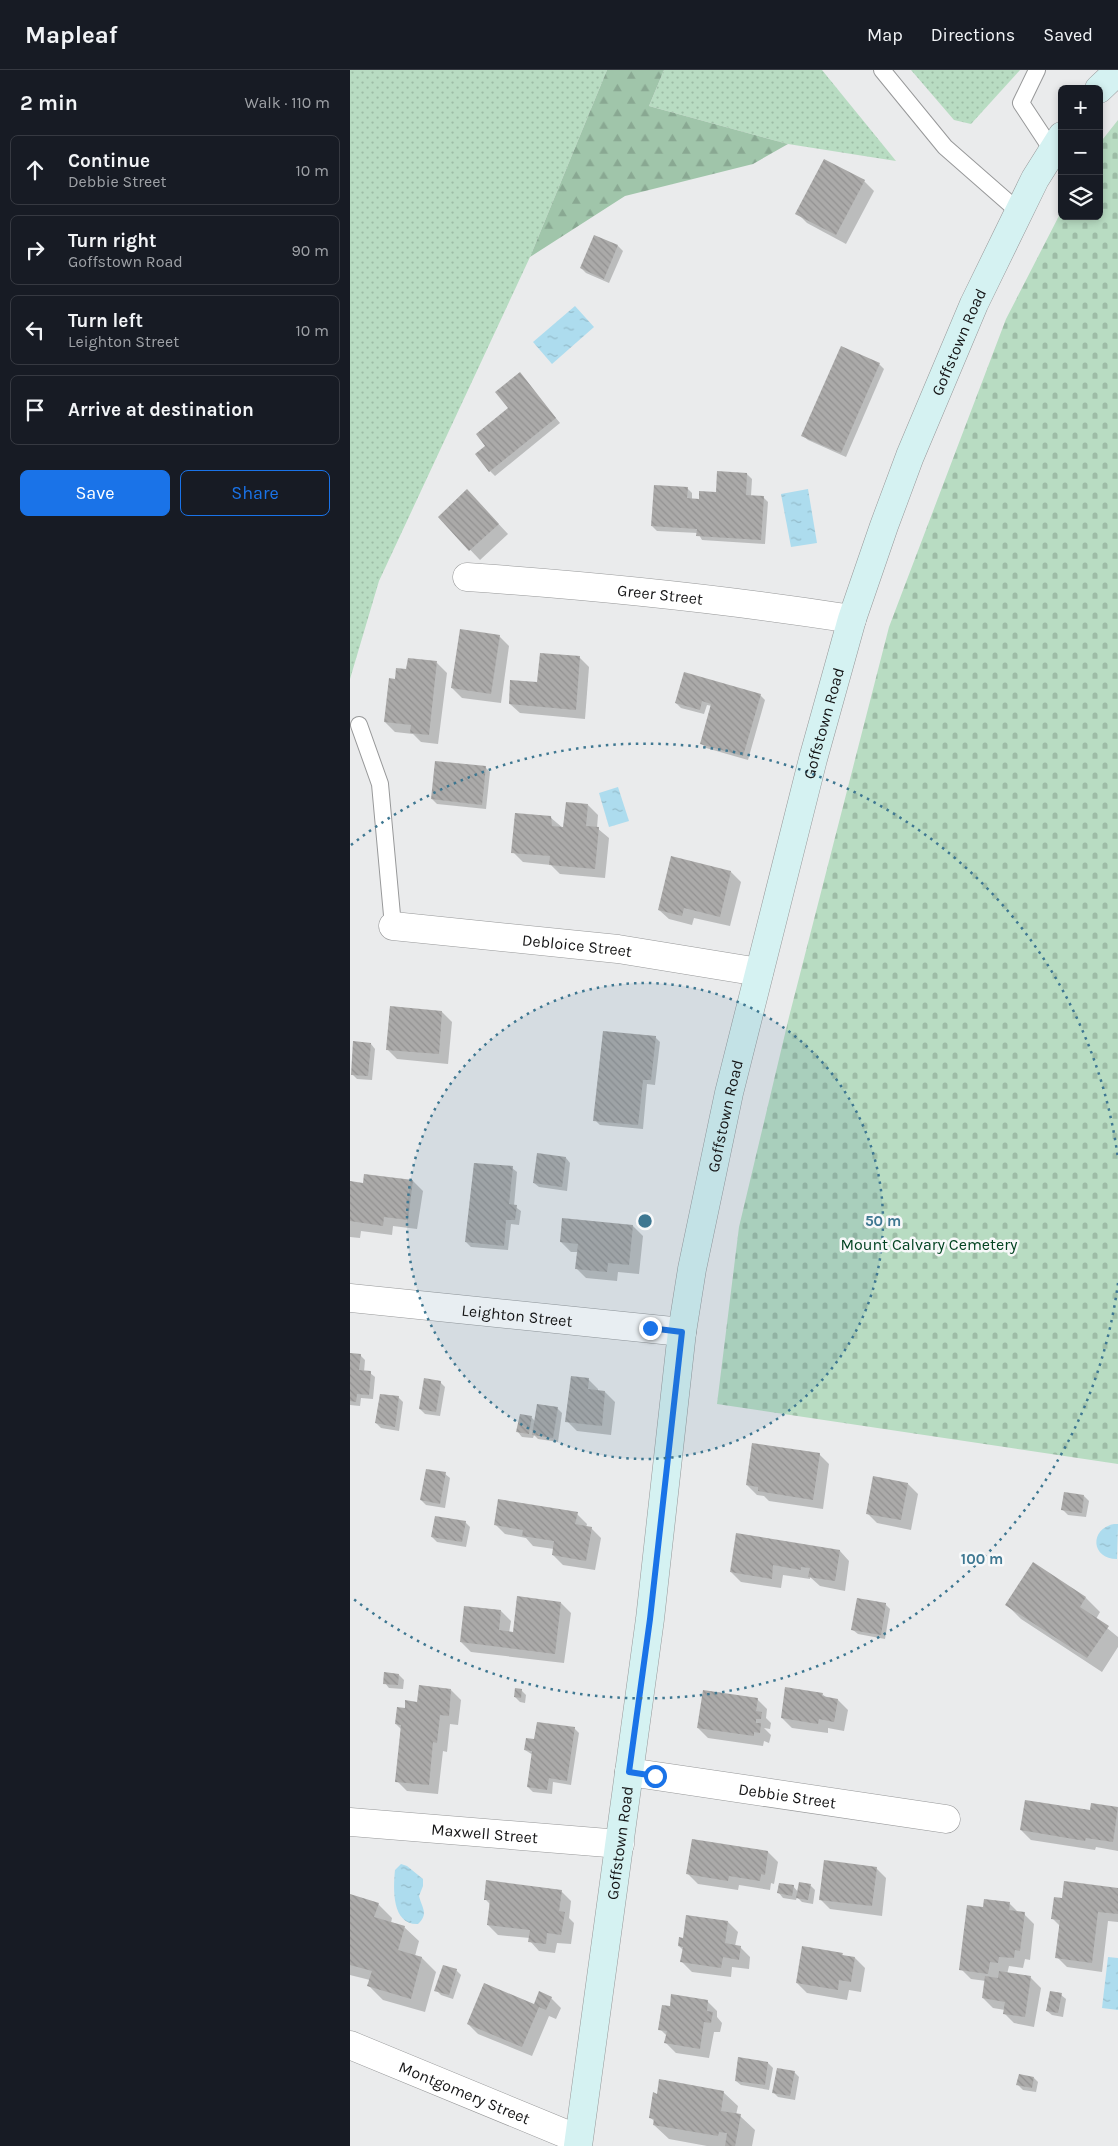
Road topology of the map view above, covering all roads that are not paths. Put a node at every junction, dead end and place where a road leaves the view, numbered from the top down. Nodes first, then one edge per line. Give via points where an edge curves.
1 (882, 70) edge
2 (1037, 70) edge
3 (1118, 71) edge
4 (1103, 85) edge
5 (1057, 143) edge
6 (1018, 211) junction
7 (467, 577) dead end
8 (852, 619) junction
9 (360, 725) dead end
10 (393, 926) joint
11 (759, 972) junction
12 (350, 1298) edge
13 (682, 1332) junction
14 (629, 1772) junction
15 (946, 1819) dead end
16 (350, 1822) edge
17 (620, 1844) junction
18 (350, 2045) edge
19 (578, 2143) edge

1 - 6 lane via 945,147
2 - 5 lane via 1021,103
3 - 4 main road
5 - 6 main road, Goffstown Road
6 - 8 main road, Goffstown Road via 937,388 906,465
7 - 8 street, Greer Street via 606,587
8 - 11 main road, Goffstown Road
9 - 10 lane via 380,784
10 - 11 street, Debloice Street via 618,949
11 - 13 main road, Goffstown Road via 729,1093
12 - 13 street, Leighton Street
13 - 14 main road, Goffstown Road via 650,1619
14 - 15 street, Debbie Street
14 - 17 main road, Goffstown Road
16 - 17 street, Maxwell Street
17 - 19 main road, Goffstown Road
18 - 19 street, Montgomery Street

